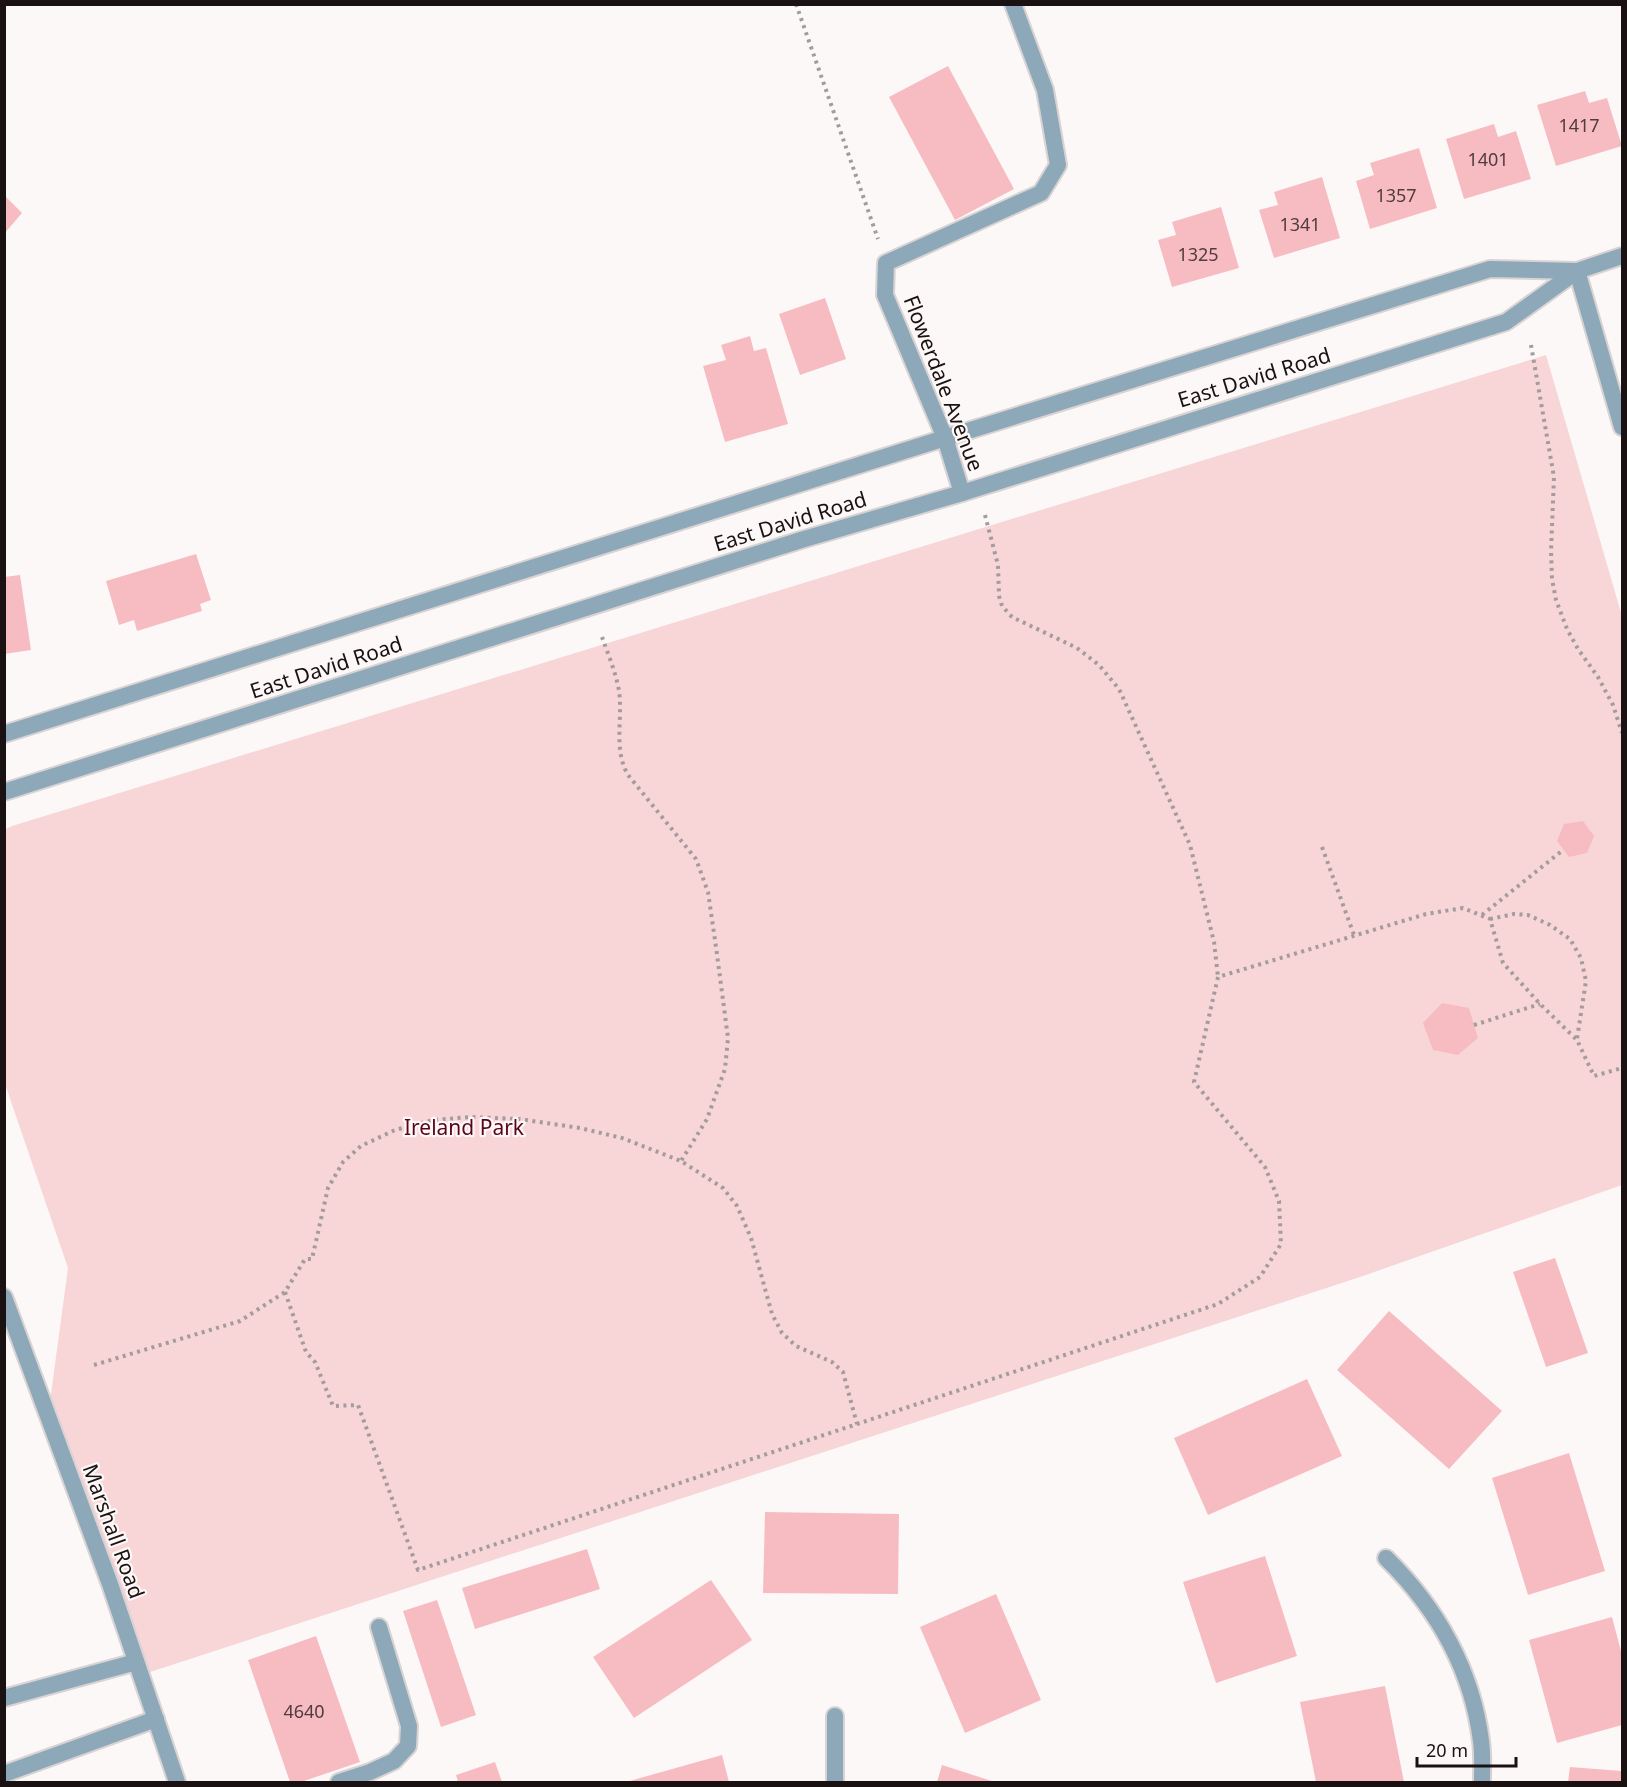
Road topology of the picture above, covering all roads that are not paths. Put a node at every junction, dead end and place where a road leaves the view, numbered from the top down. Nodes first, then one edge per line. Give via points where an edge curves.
1 (1013, 4) edge
2 (1623, 256) edge
3 (1577, 271) junction
4 (1623, 427) edge
5 (945, 438) junction
6 (962, 492) junction
7 (4, 734) edge
8 (4, 792) edge
9 (4, 1297) edge
10 (8, 1316) edge
11 (1386, 1558) dead end
12 (379, 1627) dead end
13 (136, 1662) junction
14 (4, 1698) edge
15 (835, 1716) dead end
16 (156, 1719) junction
17 (4, 1774) edge
18 (177, 1782) edge
19 (339, 1782) edge
20 (835, 1782) edge
21 (1482, 1782) edge

1 - 5 street, Flowerdale Avenue via 1045,90 1058,165 1041,193 886,263 885,294
2 - 3 street, East David Road
3 - 4 street
3 - 5 street, East David Road via 1490,269
3 - 6 street, East David Road via 1506,322
5 - 6 street, Flowerdale Avenue
5 - 7 street, East David Road
6 - 8 street, East David Road
9 - 10 street, Marshall Road
10 - 13 street, Marshall Road
11 - 21 street via 1408,1579 1456,1652 1472,1693 1482,1743
12 - 19 street via 409,1726 408,1746 394,1761
13 - 14 street
13 - 16 street, Marshall Road
15 - 20 street
16 - 17 street
16 - 18 street, Marshall Road

